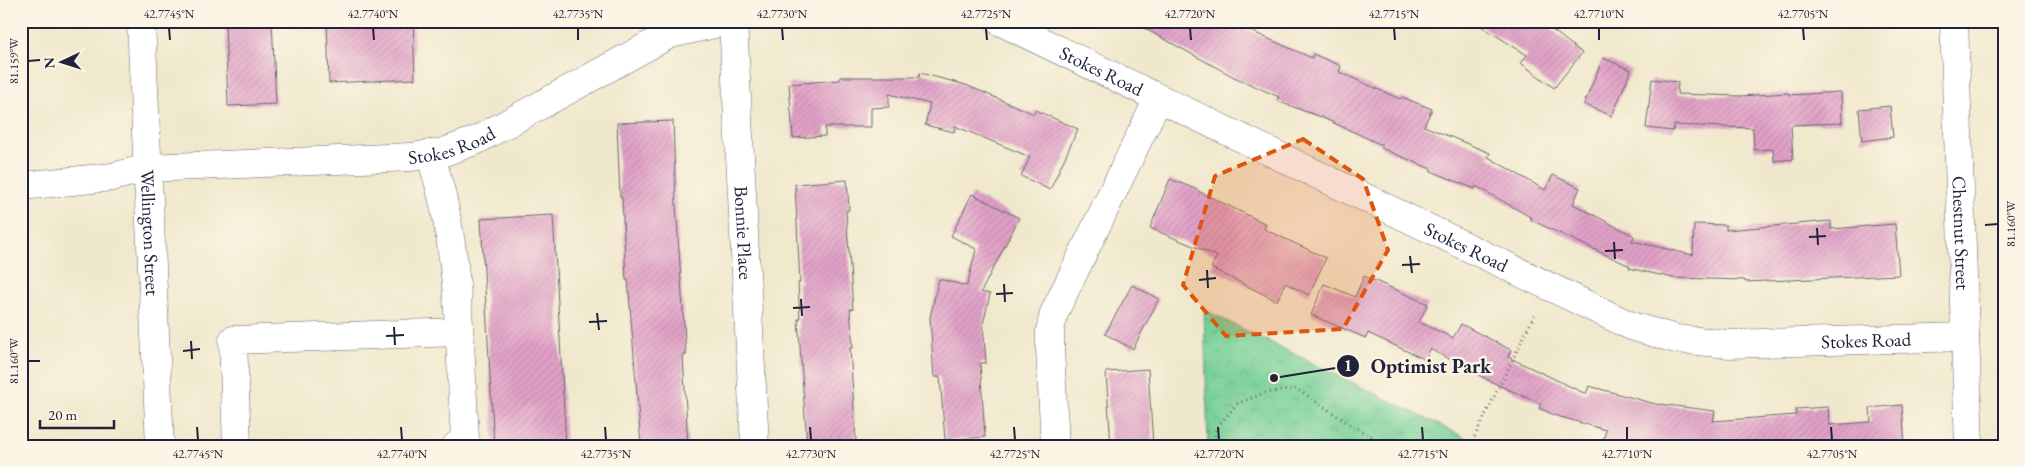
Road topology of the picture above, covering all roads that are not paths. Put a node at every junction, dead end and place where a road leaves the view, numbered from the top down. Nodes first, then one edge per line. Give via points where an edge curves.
1 (141, 21) edge
2 (728, 21) edge
3 (734, 21) edge
4 (999, 21) edge
5 (1954, 21) edge
6 (1158, 98) junction
7 (430, 154) junction
8 (148, 168) junction
9 (21, 186) edge
10 (459, 332) junction
11 (1965, 337) junction
12 (160, 446) edge
13 (237, 446) edge
14 (456, 446) edge
15 (755, 446) edge
16 (1055, 446) edge
17 (1969, 446) edge

1 - 8 street, Wellington Street
2 - 7 street, Stokes Road via 670,34 477,140
3 - 15 street, Bonnie Place
4 - 6 street, Stokes Road
5 - 11 street, Chestnut Street
6 - 11 street, Stokes Road via 1630,326 1676,338 1730,344
6 - 16 street via 1054,314 1050,348
7 - 8 street, Stokes Road
7 - 10 street via 440,185 454,259
8 - 9 street, Stokes Road via 112,177
8 - 12 street, Wellington Street
10 - 13 street via 233,340
10 - 14 street via 465,438
11 - 17 street, Chestnut Street

